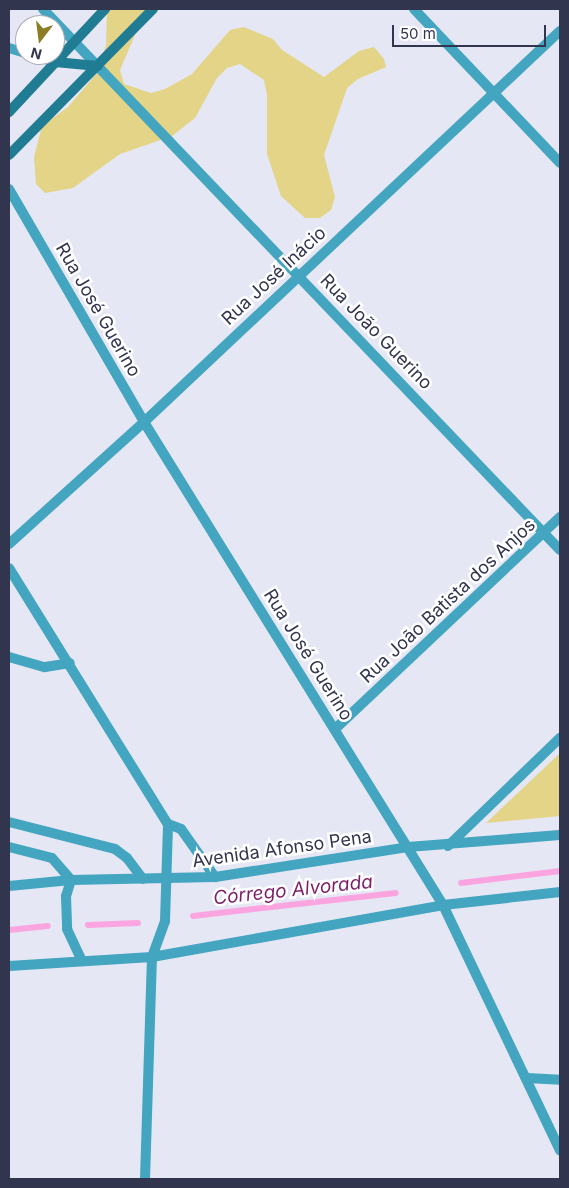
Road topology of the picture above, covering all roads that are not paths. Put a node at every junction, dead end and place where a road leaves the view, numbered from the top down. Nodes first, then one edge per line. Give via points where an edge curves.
1 (43, 9) edge
2 (105, 9) edge
3 (153, 9) edge
4 (414, 9) edge
5 (560, 31) edge
6 (76, 41) junction
7 (65, 52) edge
8 (65, 63) edge
9 (52, 65) edge
10 (98, 66) junction
11 (494, 94) junction
12 (9, 112) edge
13 (9, 155) edge
14 (560, 163) edge
15 (9, 189) edge
16 (299, 274) junction
17 (144, 422) junction
18 (560, 518) edge
19 (545, 533) junction
20 (9, 544) edge
21 (560, 550) edge
22 (9, 568) edge
23 (9, 658) edge
24 (70, 663) junction
25 (335, 729) junction
26 (560, 738) edge
27 (9, 822) edge
28 (168, 824) junction
29 (560, 835) edge
30 (448, 846) junction
31 (9, 847) edge
32 (408, 847) junction
33 (215, 877) junction
34 (143, 879) junction
35 (71, 880) junction
36 (165, 880) junction
37 (9, 886) edge
38 (560, 892) edge
39 (443, 905) junction
40 (152, 956) junction
41 (82, 961) junction
42 (9, 966) edge
43 (527, 1078) junction
44 (560, 1080) edge
45 (560, 1150) edge
46 (146, 1179) edge

1 - 6 street, Rua João Guerino
2 - 6 street
3 - 10 street
4 - 11 street
5 - 11 street, Rua José Inácio
6 - 7 street
6 - 10 street, Rua João Guerino
8 - 10 street
9 - 12 street
10 - 13 street
10 - 16 street, Rua João Guerino
11 - 14 street
11 - 16 street, Rua José Inácio
15 - 17 street, Rua José Guerino
16 - 17 street, Rua José Inácio
16 - 19 street, Rua João Guerino
17 - 20 street, Rua José Inácio
17 - 25 street, Rua José Guerino
18 - 19 street, Rua João Batista dos Anjos
19 - 21 street, Rua João Guerino
19 - 25 street, Rua João Batista dos Anjos
22 - 24 street
23 - 24 street via 45,667
24 - 28 street
25 - 32 street, Rua José Guerino
26 - 30 street
27 - 34 street via 115,849 127,858
28 - 33 street via 181,829
28 - 36 street
29 - 30 street, Avenida Afonso Pena
30 - 32 street, Avenida Afonso Pena
31 - 35 street via 52,858
32 - 33 street, Avenida Afonso Pena
32 - 39 street, Rua José Guerino
33 - 36 street, Avenida Afonso Pena
34 - 35 street, Avenida Afonso Pena
34 - 36 street, Avenida Afonso Pena
35 - 37 street, Avenida Afonso Pena
35 - 41 street via 66,896 67,929
36 - 40 street via 166,921
38 - 39 street
39 - 40 street
39 - 43 street, Rua José Guerino
40 - 41 street
40 - 46 street
41 - 42 street
43 - 44 street
43 - 45 street, Rua José Guerino

